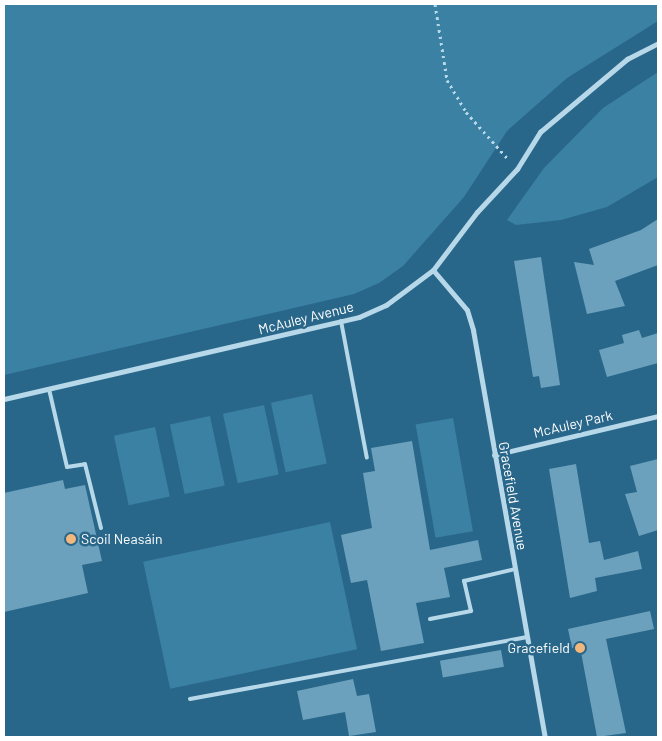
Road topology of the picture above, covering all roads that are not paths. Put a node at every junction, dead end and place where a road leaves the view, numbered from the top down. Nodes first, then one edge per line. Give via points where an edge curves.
1 (658, 43) edge
2 (433, 270) junction
3 (342, 321) junction
4 (49, 389) junction
5 (4, 399) edge
6 (658, 416) edge
7 (494, 455) junction
8 (367, 458) dead end
9 (101, 528) dead end
10 (515, 569) junction
11 (430, 619) dead end
12 (527, 637) junction
13 (190, 699) dead end
14 (545, 737) edge

1 - 2 street, McAuley Avenue via 627,59 540,132 517,169 477,212
2 - 3 street, McAuley Avenue via 386,305
2 - 7 street, Gracefield Avenue via 467,310
3 - 4 street, McAuley Avenue
3 - 8 lane
4 - 5 street, McAuley Avenue
4 - 9 lane via 67,467 85,464
6 - 7 street, McAuley Park
7 - 10 street, Gracefield Avenue
10 - 11 lane via 464,581 470,611
10 - 12 street, Gracefield Avenue
12 - 13 lane
12 - 14 street, Gracefield Avenue

